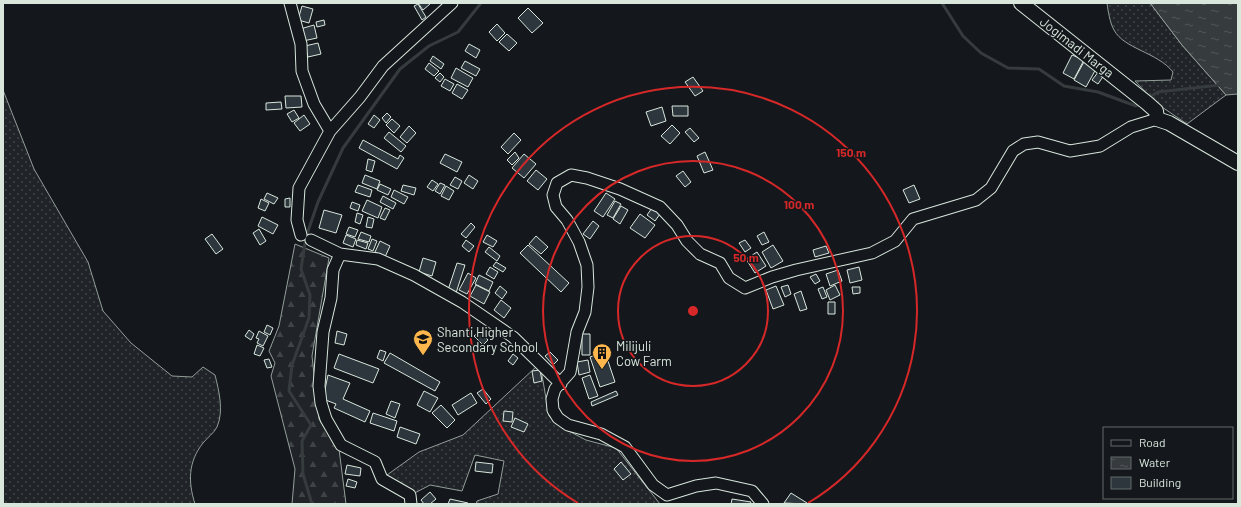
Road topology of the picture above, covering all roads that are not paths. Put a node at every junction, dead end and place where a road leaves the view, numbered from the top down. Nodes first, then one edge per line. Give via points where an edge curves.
1 (290, 3) edge
2 (452, 3) edge
3 (1021, 3) edge
4 (1157, 119) junction
5 (330, 131) junction
6 (1238, 163) edge
7 (340, 254) junction
8 (560, 384) junction
9 (411, 504) edge
10 (764, 504) edge

1 - 5 street via 301,44 302,71 314,104
2 - 5 street via 383,66
3 - 4 main road, Jogimadi Marga via 1147,102 1156,112
4 - 6 main road via 1169,123
4 - 8 street via 1131,127 1100,146 1070,151 1038,142 1024,144 1013,151 991,188 976,200 913,220 895,241 872,253 784,273 745,288 729,278 720,263 700,254 660,207 620,189 587,178 571,176 557,183 553,194 556,206 579,242 587,265 588,287 585,312 577,332 570,372
5 - 7 street via 298,188 297,220 306,238
7 - 8 street via 378,259 414,275 462,302 513,337
7 - 9 street via 333,270 331,298 323,332 318,386 321,403 326,419 341,444 375,462 382,479 410,495
8 - 10 street via 555,388 552,399 552,410 558,418 580,429 601,434 624,447 653,485 667,494 716,483 752,491

